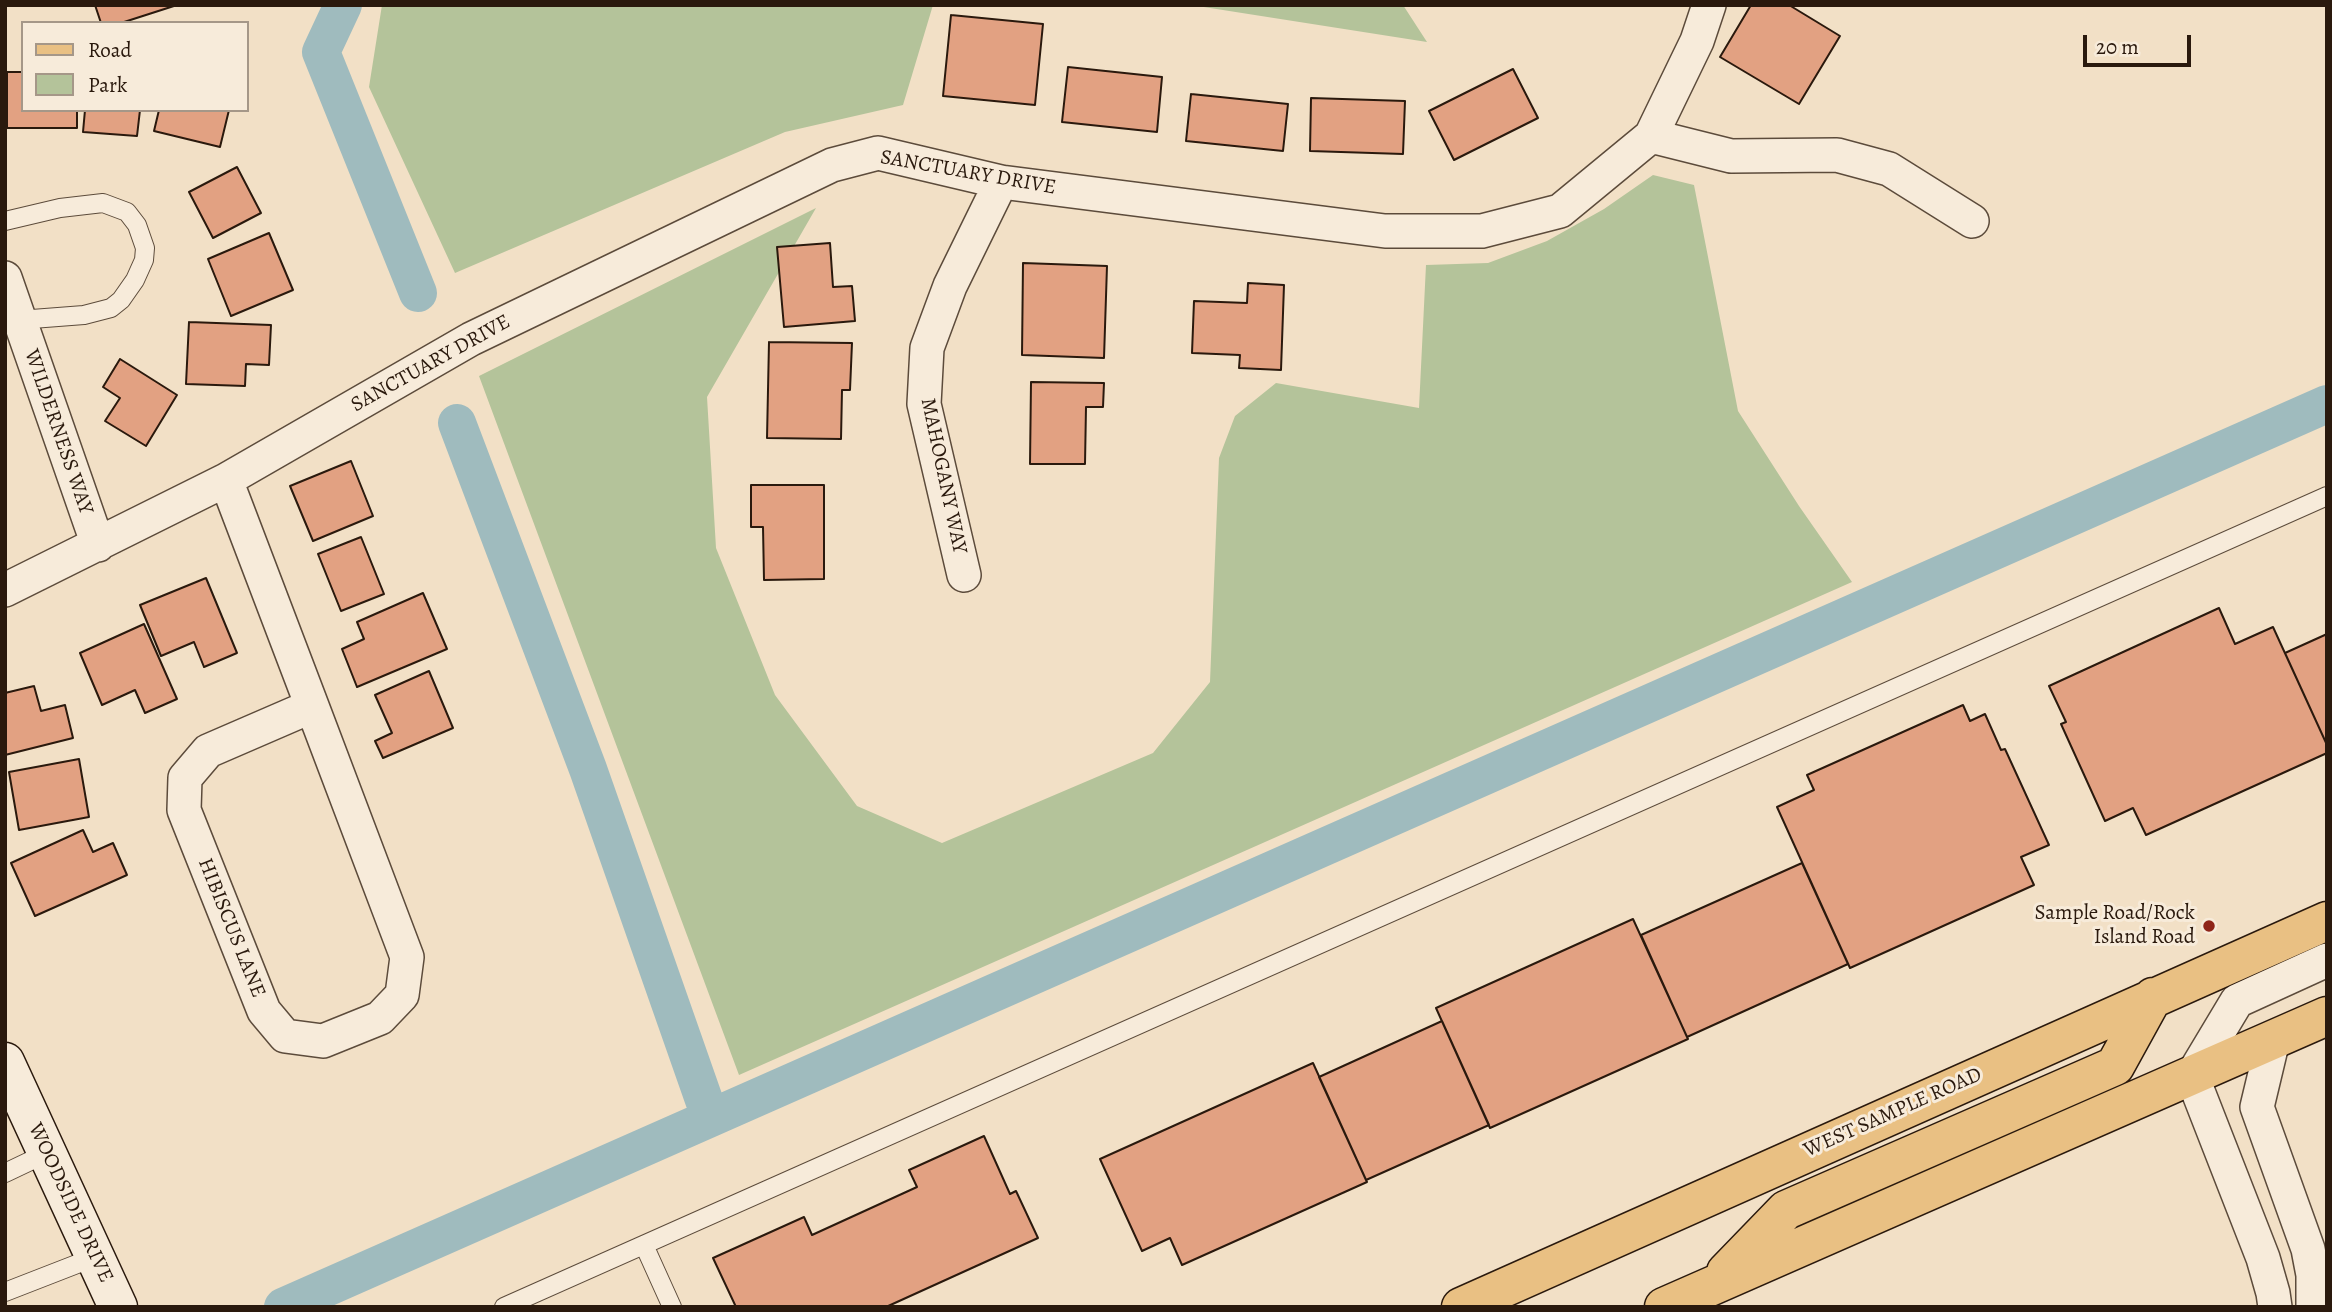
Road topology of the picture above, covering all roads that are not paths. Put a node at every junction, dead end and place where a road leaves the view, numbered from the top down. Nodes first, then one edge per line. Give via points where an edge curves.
1 (1709, 5) edge
2 (1651, 136) junction
3 (1001, 182) junction
4 (5, 221) edge
5 (1972, 221) dead end
6 (5, 278) edge
7 (19, 320) junction
8 (226, 480) junction
9 (2327, 496) edge
10 (98, 545) junction
11 (964, 575) dead end
12 (5, 590) edge
13 (312, 706) junction
14 (2327, 921) edge
15 (2327, 960) edge
16 (2154, 997) junction
17 (2327, 1016) edge
18 (2273, 1040) junction
19 (5, 1062) edge
20 (2192, 1076) junction
21 (47, 1153) junction
22 (5, 1173) edge
23 (644, 1245) junction
24 (95, 1257) junction
25 (1715, 1284) junction
26 (5, 1292) edge
27 (118, 1307) edge
28 (504, 1307) edge
29 (672, 1307) edge
30 (1461, 1307) edge
31 (1664, 1307) edge
32 (2275, 1307) edge
33 (2313, 1307) edge

1 - 2 street, SANCTUARY DRIVE via 1697,41
2 - 3 street, SANCTUARY DRIVE via 1560,211 1482,231 1385,231
2 - 5 street via 1731,156 1837,155 1889,169
3 - 8 street, SANCTUARY DRIVE via 878,153 832,165 471,340
3 - 11 street, MAHOGANY WAY via 950,286 927,348 924,404
4 - 7 lane via 103,202 127,212 145,248 135,280 111,308
6 - 7 street, WILDERNESS WAY
7 - 10 street, WILDERNESS WAY
8 - 10 street, SANCTUARY DRIVE
8 - 13 street, HIBISCUS LANE
9 - 23 lane
10 - 12 street, SANCTUARY DRIVE
13 - 13 street, HIBISCUS LANE via 407,957 402,995 380,1018 323,1041 285,1036 264,1011 184,810 185,778 208,751
14 - 16 main road, WEST SAMPLE ROAD
15 - 20 street via 2237,1001
16 - 25 main road via 2115,1066 1786,1210
16 - 30 main road, WEST SAMPLE ROAD
17 - 18 main road
18 - 20 main road
18 - 33 street via 2257,1107 2308,1249
19 - 21 street, WOODSIDE DRIVE
20 - 25 main road
20 - 32 street via 2263,1258
21 - 22 lane
21 - 24 street, WOODSIDE DRIVE
23 - 28 lane
23 - 29 lane
24 - 26 lane
24 - 27 street, WOODSIDE DRIVE
25 - 31 main road

